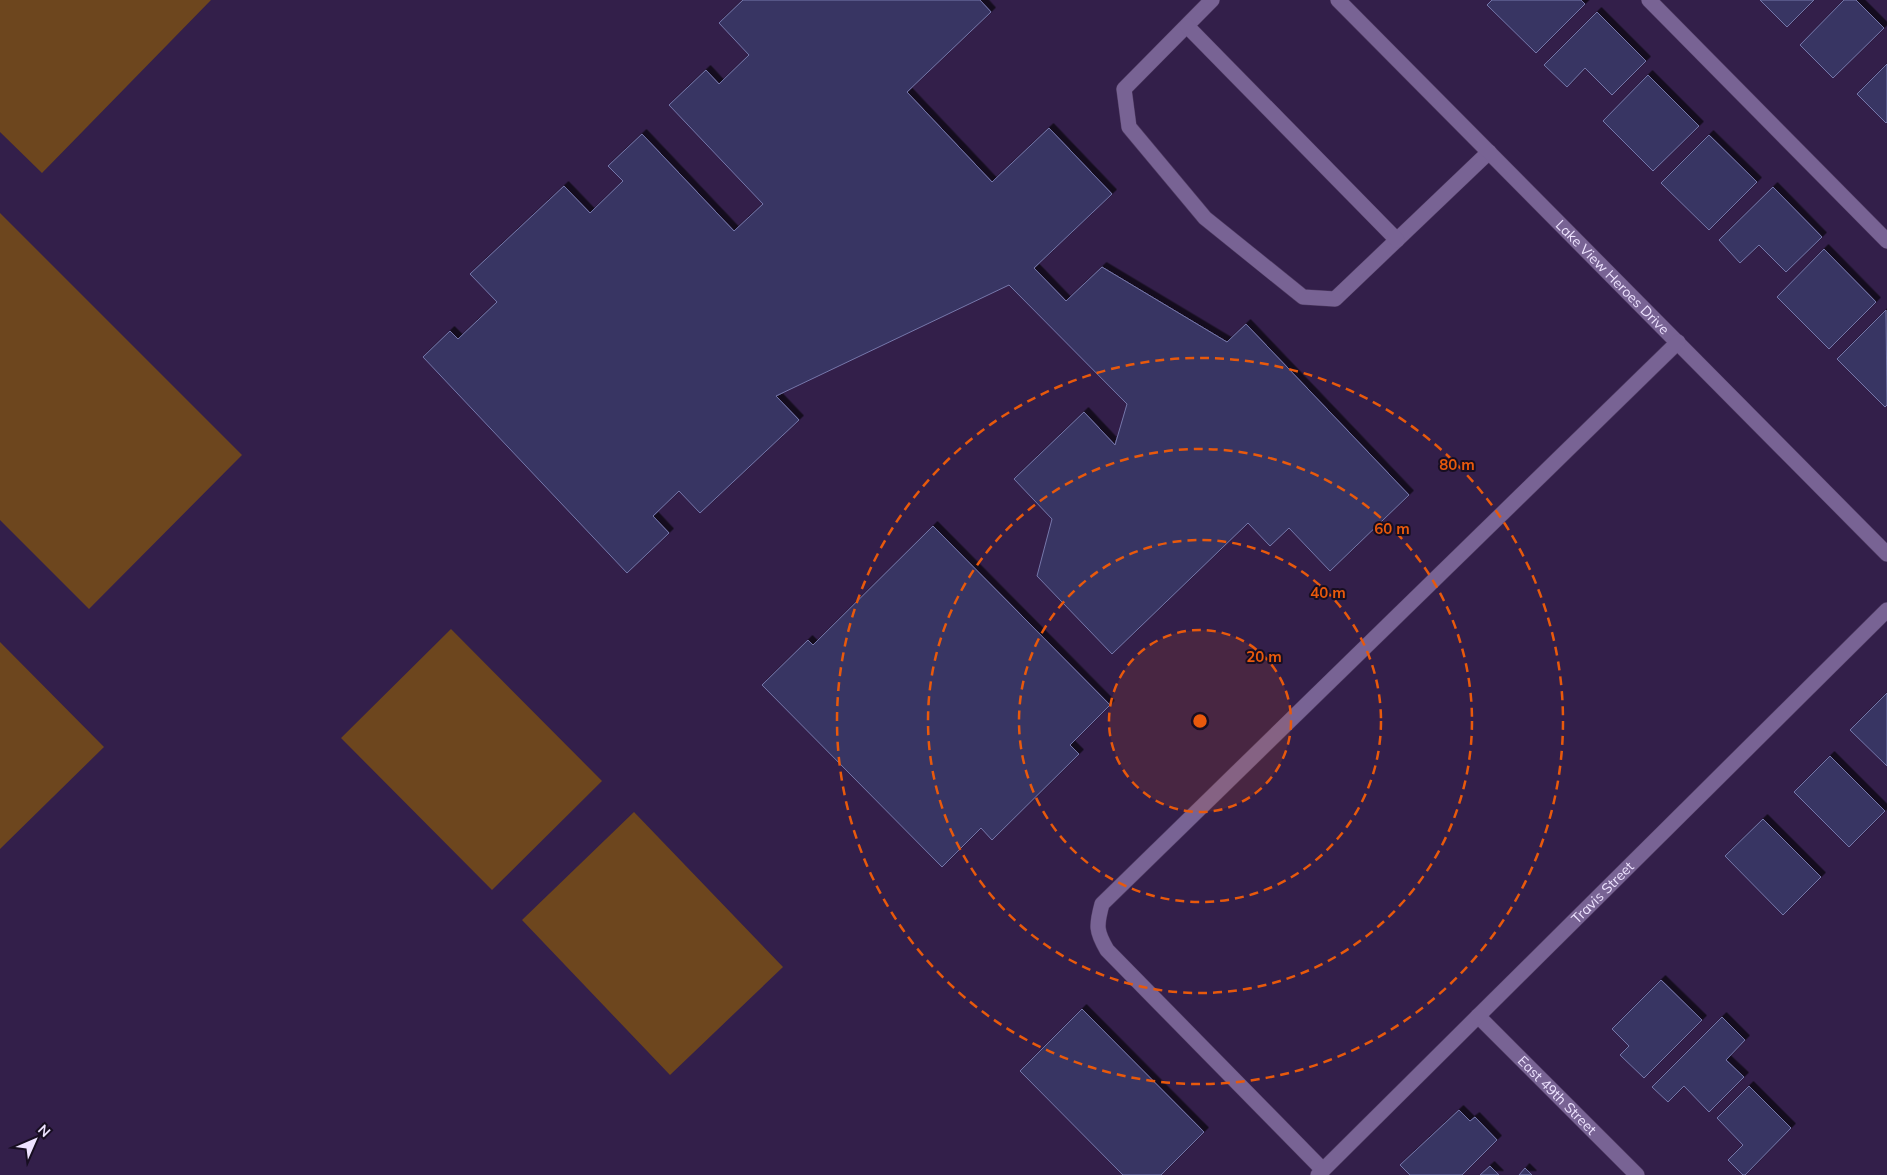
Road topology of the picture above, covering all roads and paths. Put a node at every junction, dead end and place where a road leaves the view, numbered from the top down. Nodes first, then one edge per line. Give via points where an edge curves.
1 (1212, 0) edge
2 (1338, 0) edge
3 (1649, 0) edge
4 (1187, 26) junction
5 (1489, 152) junction
6 (1397, 240) junction
7 (1887, 242) edge
8 (1678, 342) junction
9 (1887, 554) edge
10 (1887, 610) edge
11 (1478, 1016) junction
12 (1320, 1172) edge
13 (1637, 1175) edge

1 - 4 street
2 - 5 street, Lake View Heroes Drive
3 - 7 street
4 - 6 street
4 - 6 street via 1124,88 1129,128 1205,218 1303,297 1335,299
5 - 6 street
5 - 8 street, Lake View Heroes Drive
8 - 9 street, Lake View Heroes Drive
8 - 12 street via 1102,904 1097,922 1098,934 1107,950
10 - 11 street, Travis Street
11 - 12 street, Travis Street
11 - 13 street, East 49th Street

